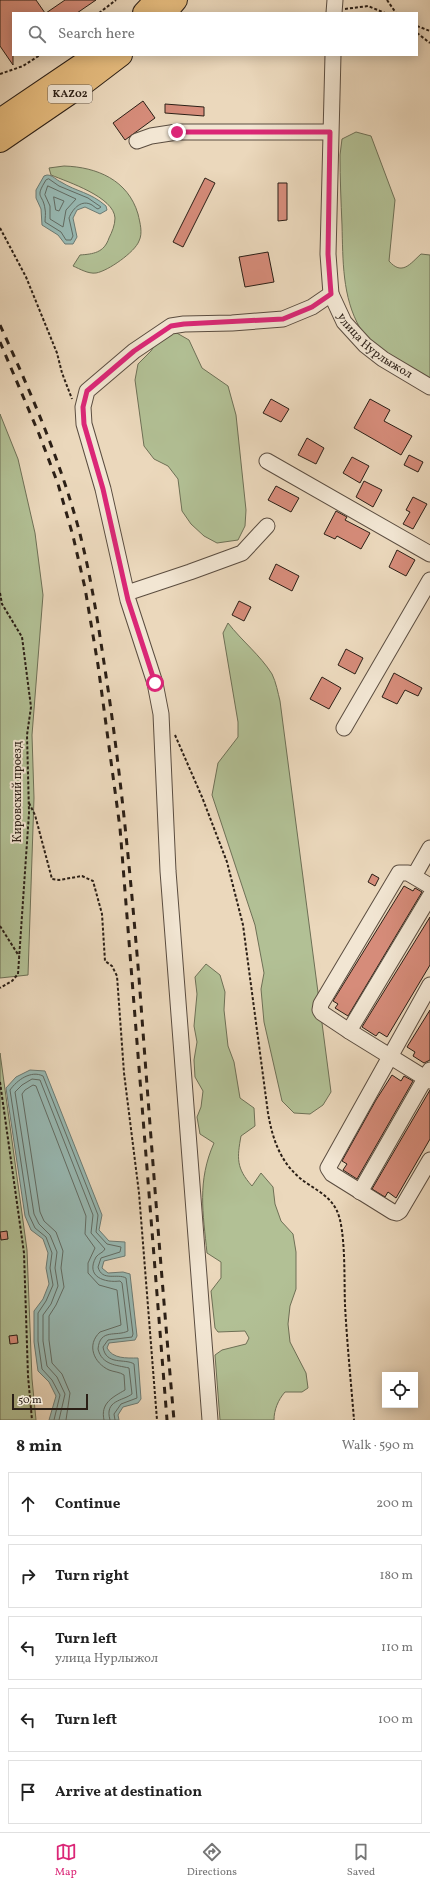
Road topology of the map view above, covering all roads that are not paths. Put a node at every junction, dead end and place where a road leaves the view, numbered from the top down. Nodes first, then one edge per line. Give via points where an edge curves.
1 (156, 0) edge
2 (176, 0) edge
3 (145, 12) edge
4 (166, 12) edge
5 (95, 56) edge
6 (120, 56) edge
7 (333, 56) edge
8 (6, 126) edge
9 (330, 132) junction
10 (137, 141) dead end
11 (331, 294) junction
12 (430, 386) edge
13 (267, 461) dead end
14 (267, 526) dead end
15 (430, 554) edge
16 (430, 580) edge
17 (127, 593) junction
18 (344, 728) dead end
19 (430, 848) edge
20 (414, 876) junction
21 (430, 886) edge
22 (430, 896) edge
23 (430, 985) edge
24 (349, 1031) junction
25 (390, 1056) junction
26 (428, 1076) edge
27 (430, 1160) edge
28 (360, 1192) junction
29 (210, 1420) edge

1 - 3 highway
2 - 4 highway
5 - 8 highway, KAZ02
6 - 8 highway, KAZ02 via 79,87
7 - 9 street, улица Нурлыжол
9 - 10 street via 177,132
9 - 11 street, улица Нурлыжол via 328,254
11 - 12 street, улица Нурлыжол via 344,322 365,345 383,359
11 - 17 street via 312,307 283,319 171,326 134,351 87,391 83,407 84,424 103,489
13 - 15 street
14 - 17 street via 242,553
16 - 18 street
17 - 29 street via 155,683 161,714 169,878
19 - 20 street
20 - 21 street
20 - 24 street via 405,872 399,874 321,1004 322,1013
22 - 24 street
23 - 25 street
24 - 25 street
25 - 26 street
25 - 28 street via 328,1170
26 - 28 street
27 - 28 street via 398,1212 393,1212

